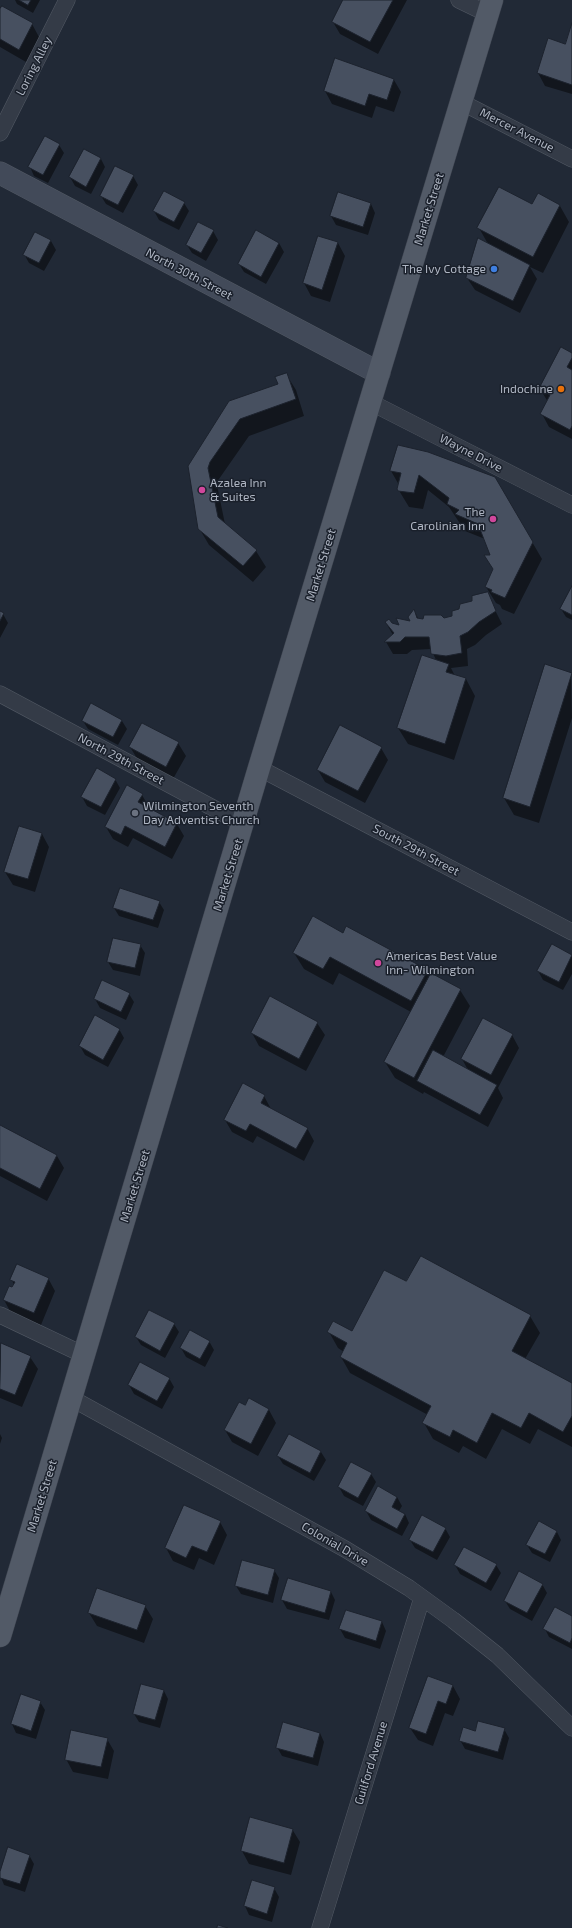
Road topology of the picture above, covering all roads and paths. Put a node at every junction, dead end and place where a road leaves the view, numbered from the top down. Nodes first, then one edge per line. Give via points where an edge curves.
1 (67, 0) edge
2 (459, 0) edge
3 (490, 7) edge
4 (461, 102) junction
5 (0, 133) edge
6 (572, 159) edge
7 (0, 173) edge
8 (379, 373) junction
9 (370, 402) junction
10 (572, 505) edge
11 (0, 694) edge
12 (259, 768) junction
13 (243, 824) junction
14 (572, 932) edge
15 (0, 1315) edge
16 (84, 1355) junction
17 (71, 1398) junction
18 (422, 1598) junction
19 (0, 1636) edge
20 (572, 1728) edge
21 (320, 1928) edge

1 - 5 street, Loring Alley
2 - 3 street
3 - 4 main road, Market Street
4 - 6 street, Mercer Avenue
4 - 8 main road, Market Street
7 - 8 street, North 30th Street
8 - 9 main road, Market Street
9 - 10 street, Wayne Drive
9 - 12 main road, Market Street
11 - 13 street, North 29th Street
12 - 13 main road, Market Street
12 - 14 street, South 29th Street
13 - 16 main road, Market Street
15 - 16 street
16 - 17 main road, Market Street
17 - 18 street, Colonial Drive via 345,1549
17 - 19 main road, Market Street
18 - 20 street, Colonial Drive via 497,1655
18 - 21 street, Guilford Avenue

